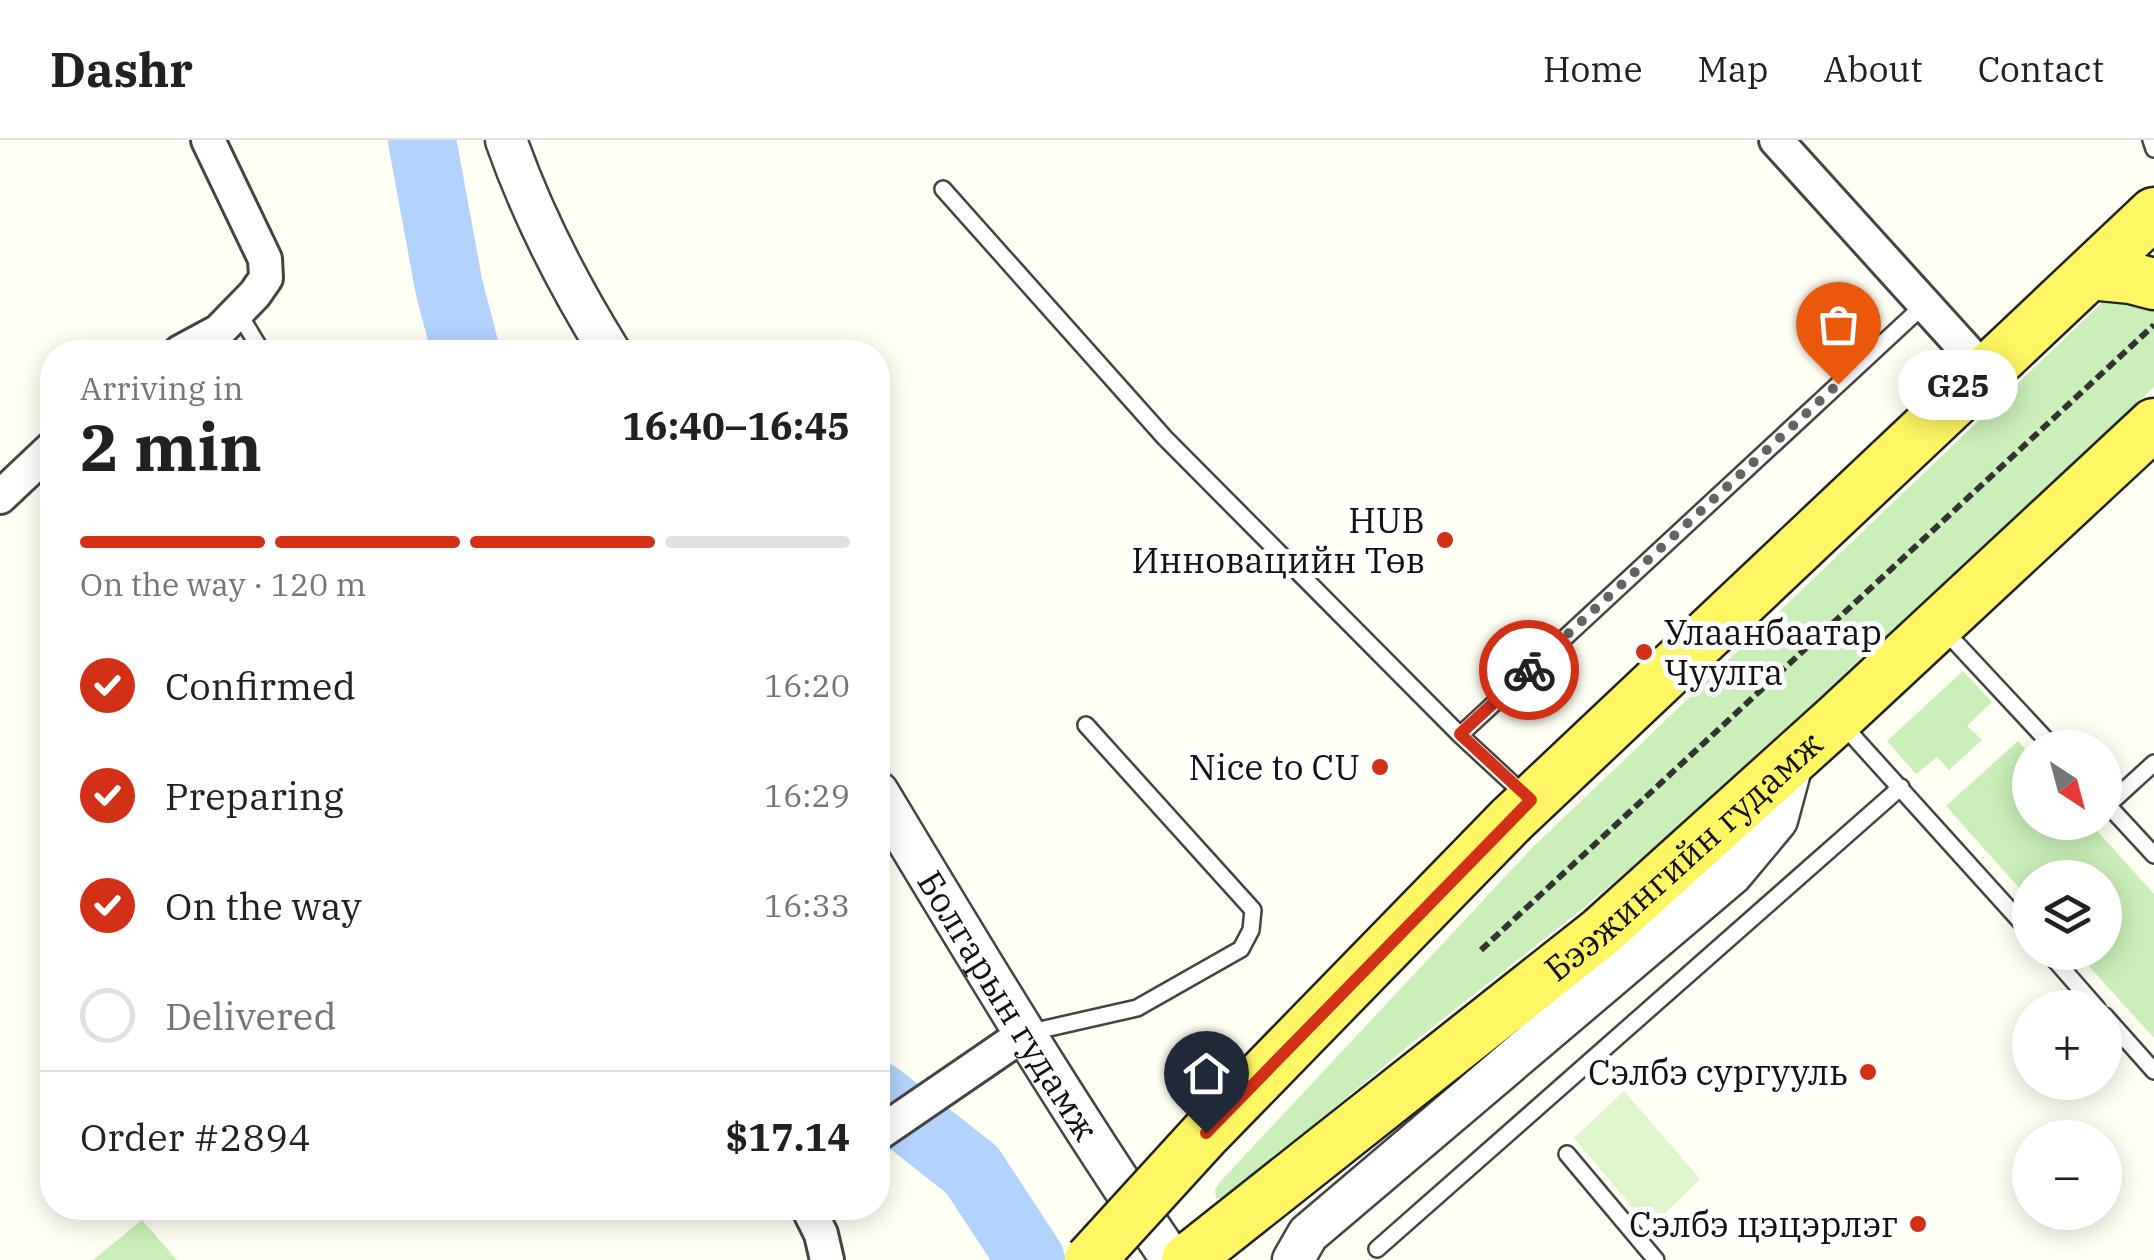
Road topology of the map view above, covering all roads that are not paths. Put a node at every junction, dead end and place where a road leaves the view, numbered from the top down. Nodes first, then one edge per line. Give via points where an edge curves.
1 (208, 140) edge
2 (506, 140) edge
3 (1776, 140) edge
4 (2151, 140) edge
5 (2154, 149) edge
6 (943, 190) dead end
7 (2154, 213) edge
8 (2090, 274) junction
9 (2154, 284) edge
10 (1925, 304) junction
11 (238, 312) junction
12 (202, 340) edge
13 (255, 340) edge
14 (603, 340) edge
15 (1986, 371) junction
16 (2154, 424) edge
17 (40, 459) edge
18 (0, 497) edge
19 (1939, 624) junction
20 (1837, 718) junction
21 (1086, 726) dead end
22 (2037, 730) edge
23 (1460, 734) junction
24 (1794, 757) junction
25 (2154, 762) edge
26 (1901, 787) junction
27 (2122, 789) edge
28 (1521, 810) junction
29 (890, 812) edge
30 (2122, 820) edge
31 (2154, 855) edge
32 (2012, 912) edge
33 (2064, 970) edge
34 (2081, 990) edge
35 (1024, 1034) junction
36 (2122, 1035) edge
37 (2154, 1071) edge
38 (890, 1126) edge
39 (1568, 1154) dead end
40 (814, 1220) edge
41 (1377, 1249) dead end
42 (827, 1260) edge
43 (1090, 1260) edge
44 (1172, 1260) edge
45 (1187, 1260) edge
46 (1293, 1260) edge
47 (1656, 1260) edge

1 - 11 street via 265,258 266,278
2 - 14 street via 560,265
3 - 10 street
4 - 5 lane
6 - 23 lane via 1165,438
7 - 8 main road
8 - 9 main road
8 - 15 main road
10 - 15 street
10 - 23 lane
11 - 12 street
11 - 13 lane
15 - 28 main road
16 - 19 main road, Бээжингийн гудамж
17 - 18 street
19 - 20 main road, Бээжингийн гудамж
19 - 22 lane
20 - 24 main road, Бээжингийн гудамж
20 - 26 lane
21 - 35 lane via 1253,910 1251,930 1240,949 1137,1008
23 - 28 lane
24 - 45 main road, Бээжингийн гудамж via 1601,932
24 - 46 street via 1777,820 1732,874 1308,1234
25 - 27 lane
26 - 32 lane
26 - 41 lane
28 - 43 main road, bridge
29 - 35 street, Болгарын гудамж
30 - 31 lane
33 - 34 lane
35 - 38 street
35 - 44 street, Болгарын гудамж
36 - 37 lane
39 - 47 lane
40 - 42 street

